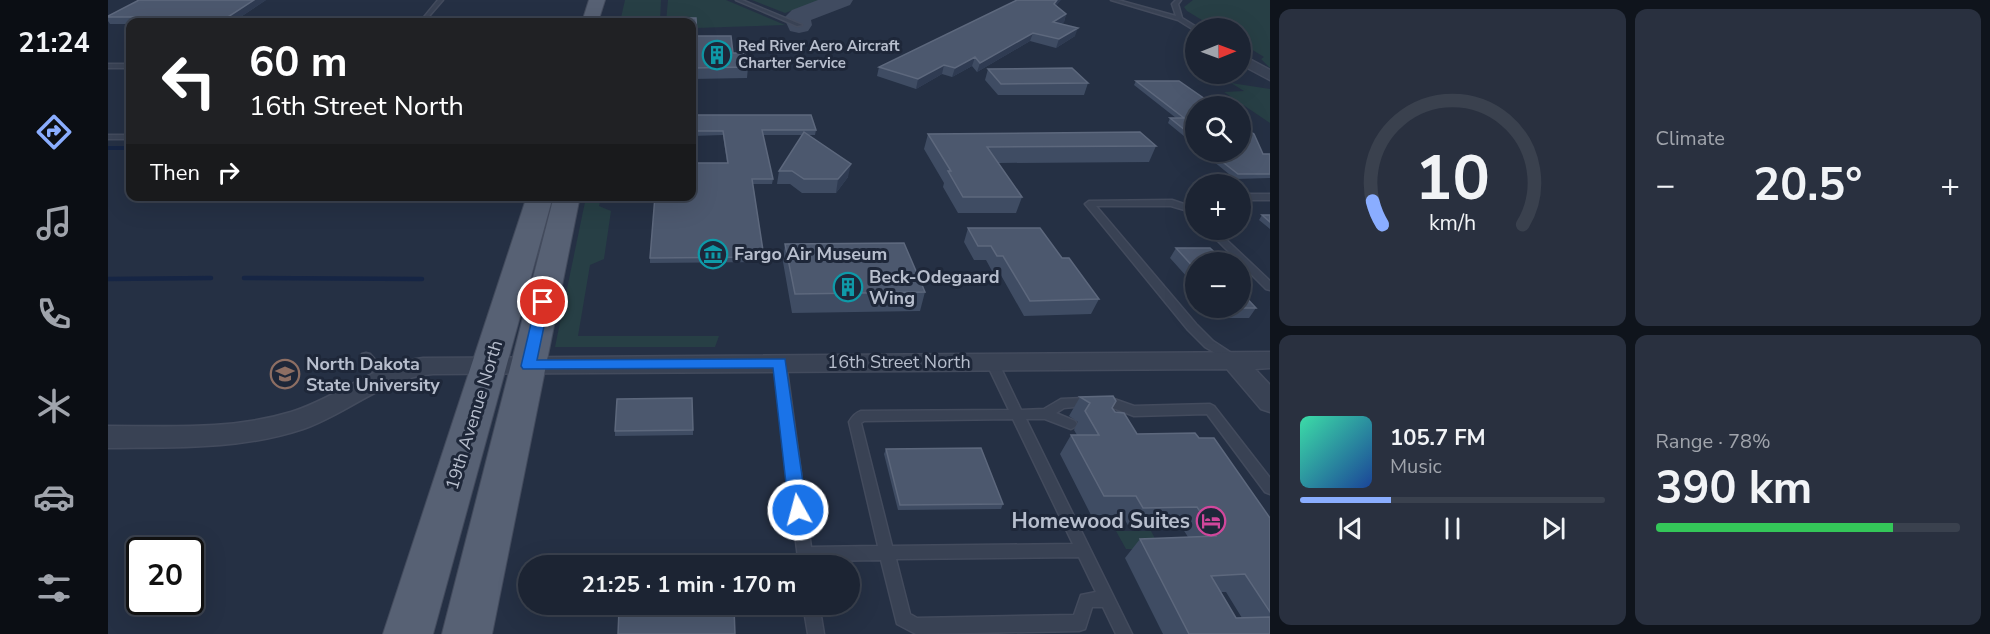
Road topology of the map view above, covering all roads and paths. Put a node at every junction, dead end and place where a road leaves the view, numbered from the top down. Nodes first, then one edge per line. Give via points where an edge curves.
1 (441, 0) edge
2 (597, 0) edge
3 (611, 0) edge
4 (738, 0) edge
5 (1113, 0) edge
6 (1179, 0) edge
7 (425, 18) edge
8 (591, 18) edge
9 (607, 18) edge
10 (1180, 19) junction
11 (1185, 22) edge
12 (799, 25) dead end
13 (1251, 65) edge
14 (126, 66) edge
15 (110, 67) edge
16 (1270, 76) edge
17 (126, 131) edge
18 (108, 137) edge
19 (118, 137) junction
20 (126, 137) edge
21 (1251, 197) edge
22 (1270, 197) edge
23 (539, 201) edge
24 (565, 201) edge
25 (1185, 205) edge
26 (1221, 240) edge
27 (1270, 287) edge
28 (366, 357) dead end
29 (1234, 360) junction
30 (1270, 360) edge
31 (993, 362) junction
32 (780, 363) junction
33 (509, 365) junction
34 (386, 378) junction
35 (1270, 402) edge
36 (1134, 411) junction
37 (1018, 414) junction
38 (1046, 414) junction
39 (1124, 423) edge
40 (1071, 424) dead end
41 (108, 437) edge
42 (1270, 488) edge
43 (1083, 550) junction
44 (887, 553) junction
45 (804, 555) edge
46 (860, 555) edge
47 (1107, 599) junction
48 (813, 615) edge
49 (408, 634) edge
50 (467, 634) edge
51 (816, 634) edge
52 (1124, 634) edge

1 - 7 lane
2 - 8 main road
3 - 9 main road
4 - 12 lane
5 - 10 lane
6 - 10 lane via 1175,4
10 - 11 lane
13 - 16 street
14 - 15 lane
17 - 19 lane
18 - 19 lane
19 - 20 lane
21 - 22 lane
23 - 33 main road, 19th Avenue North
24 - 33 main road, 19th Avenue North
25 - 29 lane via 1089,204 1209,344
26 - 27 lane
28 - 34 lane
29 - 30 street, 16th Street North
29 - 31 street, 16th Street North
29 - 35 street
31 - 32 street, 16th Street North
31 - 37 lane
32 - 33 street, 16th Street North
32 - 45 lane
33 - 34 street, 16th Street North via 418,367
33 - 49 main road, 19th Avenue North
33 - 50 main road, 19th Avenue North
34 - 41 street, 16th Street North via 336,405 262,430 226,435
36 - 38 lane via 1114,404 1084,402 1061,404
36 - 39 lane
36 - 42 lane via 1210,410
37 - 38 lane
37 - 43 lane
37 - 44 lane via 861,416 855,422
38 - 40 lane
43 - 44 lane
43 - 47 lane
44 - 46 lane
44 - 47 lane via 903,619 916,626 1078,623 1086,600
47 - 52 lane
48 - 51 lane

